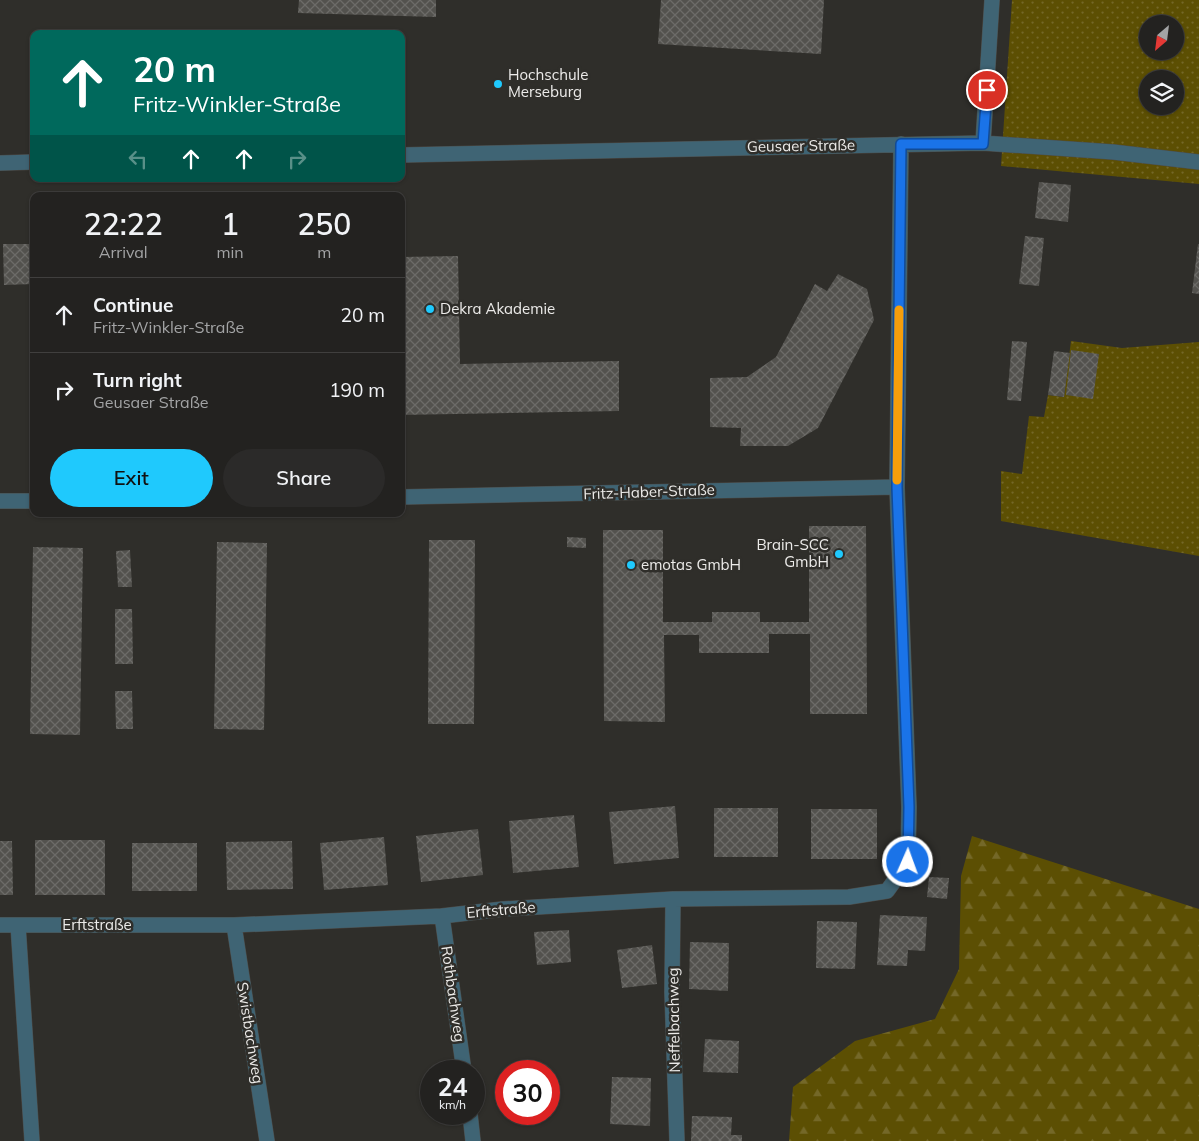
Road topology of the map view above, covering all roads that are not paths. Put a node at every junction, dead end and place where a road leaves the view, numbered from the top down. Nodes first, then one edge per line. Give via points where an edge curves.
1 (992, 0) edge
2 (901, 144) junction
3 (983, 144) junction
4 (405, 155) edge
5 (30, 162) edge
6 (1199, 162) edge
7 (0, 163) edge
8 (897, 487) junction
9 (405, 498) edge
10 (0, 500) edge
11 (30, 501) edge
12 (673, 899) junction
13 (442, 916) junction
14 (0, 925) edge
15 (18, 925) junction
16 (234, 925) junction
17 (462, 1060) edge
18 (471, 1125) edge
19 (32, 1141) edge
20 (267, 1141) edge
21 (473, 1141) edge
22 (677, 1141) edge

1 - 3 street
2 - 3 street, Geusaer Straße
2 - 4 street, Geusaer Straße
2 - 8 street, Erftstraße
3 - 6 street, Geusaer Straße via 1113,152
5 - 7 street
8 - 9 street, Fritz-Haber-Straße
8 - 12 street, Erftstraße via 908,862 887,890 849,897
10 - 11 street
12 - 13 street, Erftstraße via 503,909
12 - 22 street, Neffelbachweg via 672,992
13 - 16 street, Erftstraße
13 - 17 street, Rothbachweg
14 - 15 street, Erftstraße
15 - 16 street, Erftstraße
15 - 19 street
16 - 20 street, Swistbachweg
18 - 21 street

